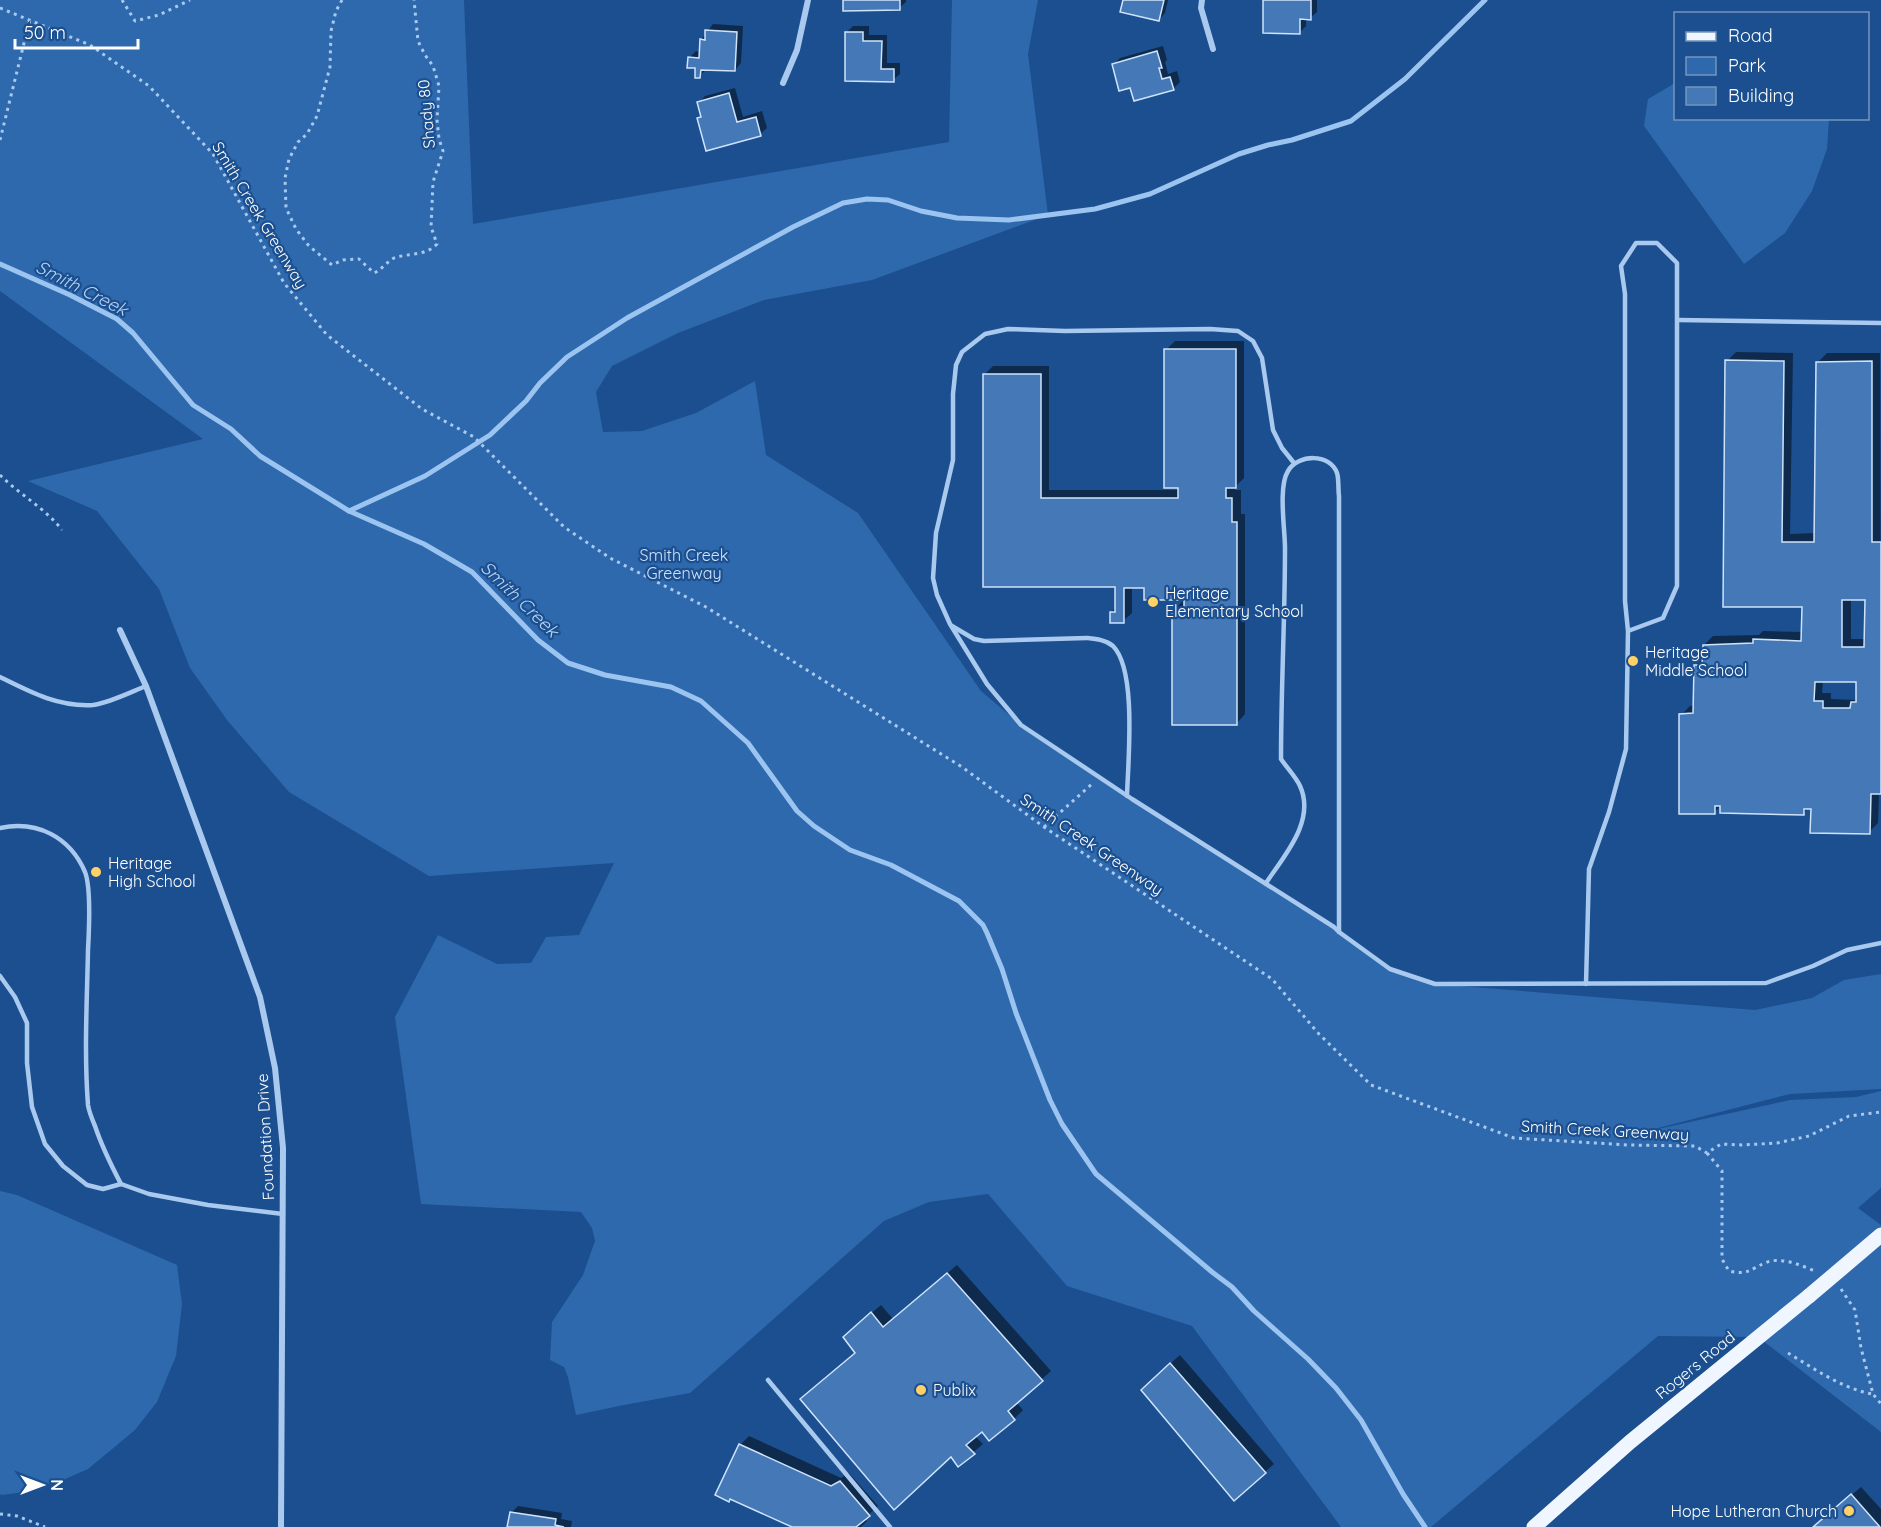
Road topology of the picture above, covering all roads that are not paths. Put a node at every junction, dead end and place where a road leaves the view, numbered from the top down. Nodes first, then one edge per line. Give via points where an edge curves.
1 (808, 0) edge
2 (1202, 0) edge
3 (1213, 49) dead end
4 (783, 83) dead end
5 (1678, 320) junction
6 (1881, 323) edge
7 (1294, 463) junction
8 (950, 624) junction
9 (120, 630) dead end
10 (1628, 630) junction
11 (0, 677) edge
12 (146, 686) junction
13 (1127, 796) junction
14 (0, 828) edge
15 (1266, 884) junction
16 (1339, 932) junction
17 (1881, 943) edge
18 (0, 976) edge
19 (1586, 984) junction
20 (122, 1184) junction
21 (282, 1214) junction
22 (1881, 1235) edge
23 (768, 1380) dead end
24 (281, 1527) edge
25 (890, 1527) edge
26 (1535, 1527) edge

1 - 4 street via 797,50
2 - 3 street
5 - 6 lane
5 - 10 lane via 1677,586 1663,618
5 - 10 lane via 1677,263 1657,243 1636,243 1621,266 1625,294
7 - 8 lane via 1273,430 1262,358 1253,341 1239,330 1008,329 985,334 962,352 953,382 954,460 936,533 933,578
7 - 15 lane via 1287,472 1283,492 1281,759 1300,786 1305,805 1292,844
7 - 16 lane via 1312,457 1326,460 1337,472
8 - 13 lane via 987,684 1021,725
8 - 13 lane via 984,641 1087,638 1112,645 1127,676
9 - 12 street, Foundation Drive
10 - 19 lane via 1626,748 1589,869
11 - 12 lane via 60,703 94,705
12 - 21 street, Foundation Drive via 260,997 275,1068 283,1148
13 - 15 lane
14 - 20 lane via 31,827 53,834 73,851 86,874 88,1108 104,1152
15 - 16 lane
16 - 19 lane via 1390,969 1436,984
17 - 19 lane via 1847,950 1766,983
18 - 20 lane via 27,1023 32,1107 45,1144 63,1166 87,1185 103,1189
20 - 21 lane via 149,1194
21 - 24 street, Foundation Drive
22 - 26 main road, Rogers Road, bridge via 1630,1442
23 - 25 lane

